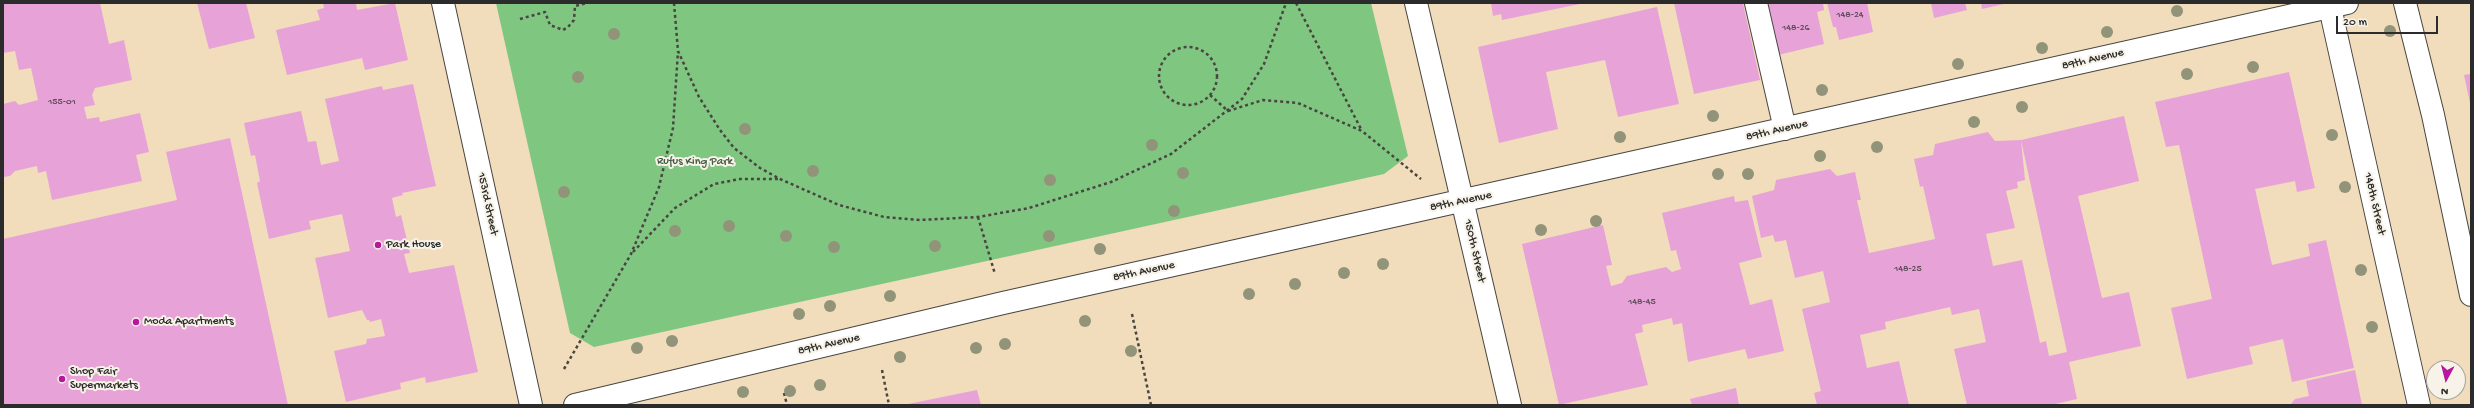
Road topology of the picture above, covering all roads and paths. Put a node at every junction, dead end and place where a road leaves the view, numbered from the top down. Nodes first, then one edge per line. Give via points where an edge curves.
1 (443, 3) edge
2 (587, 3) edge
3 (674, 3) edge
4 (1286, 3) edge
5 (1296, 3) edge
6 (1416, 3) edge
7 (1756, 3) edge
8 (2405, 3) edge
9 (2336, 4) edge
10 (520, 18) dead end
11 (678, 50) junction
12 (1210, 95) junction
13 (1228, 111) junction
14 (1785, 129) junction
15 (1362, 131) junction
16 (780, 179) junction
17 (1422, 181) dead end
18 (1463, 201) junction
19 (978, 217) junction
20 (631, 254) junction
21 (995, 274) dead end
22 (2471, 295) edge
23 (1132, 314) dead end
24 (564, 369) dead end
25 (882, 370) dead end
26 (784, 393) dead end
27 (531, 405) edge
28 (575, 405) edge
29 (786, 405) edge
30 (889, 405) edge
31 (1151, 405) edge
32 (1510, 405) edge
33 (2419, 405) edge

1 - 27 street, 153rd Street
2 - 10 path via 575,6 574,20 563,30 550,25 545,12
3 - 11 path
4 - 13 path via 1264,64 1242,99
5 - 15 path
6 - 18 street, 150th Street
7 - 14 street
8 - 22 street via 2433,116
9 - 14 street, 89th Avenue
9 - 33 street, 148th Street
11 - 16 path via 699,97 723,134 743,155
11 - 20 path via 675,111 667,161
12 - 12 path via 1217,73 1211,58 1198,49 1182,48 1167,56 1159,72 1159,82 1169,98 1176,103 1194,104
12 - 13 path
13 - 15 path via 1263,100 1298,103
13 - 19 path via 1191,140 1144,168 1111,182 1036,206
14 - 18 street, 89th Avenue
15 - 17 path
16 - 19 path via 839,205 867,214 920,220
16 - 20 path via 740,179 714,184 675,208 649,232
18 - 28 street, 89th Avenue via 1003,304
18 - 32 street, 150th Street
19 - 21 path
20 - 24 path
23 - 31 path
25 - 30 path
26 - 29 path

